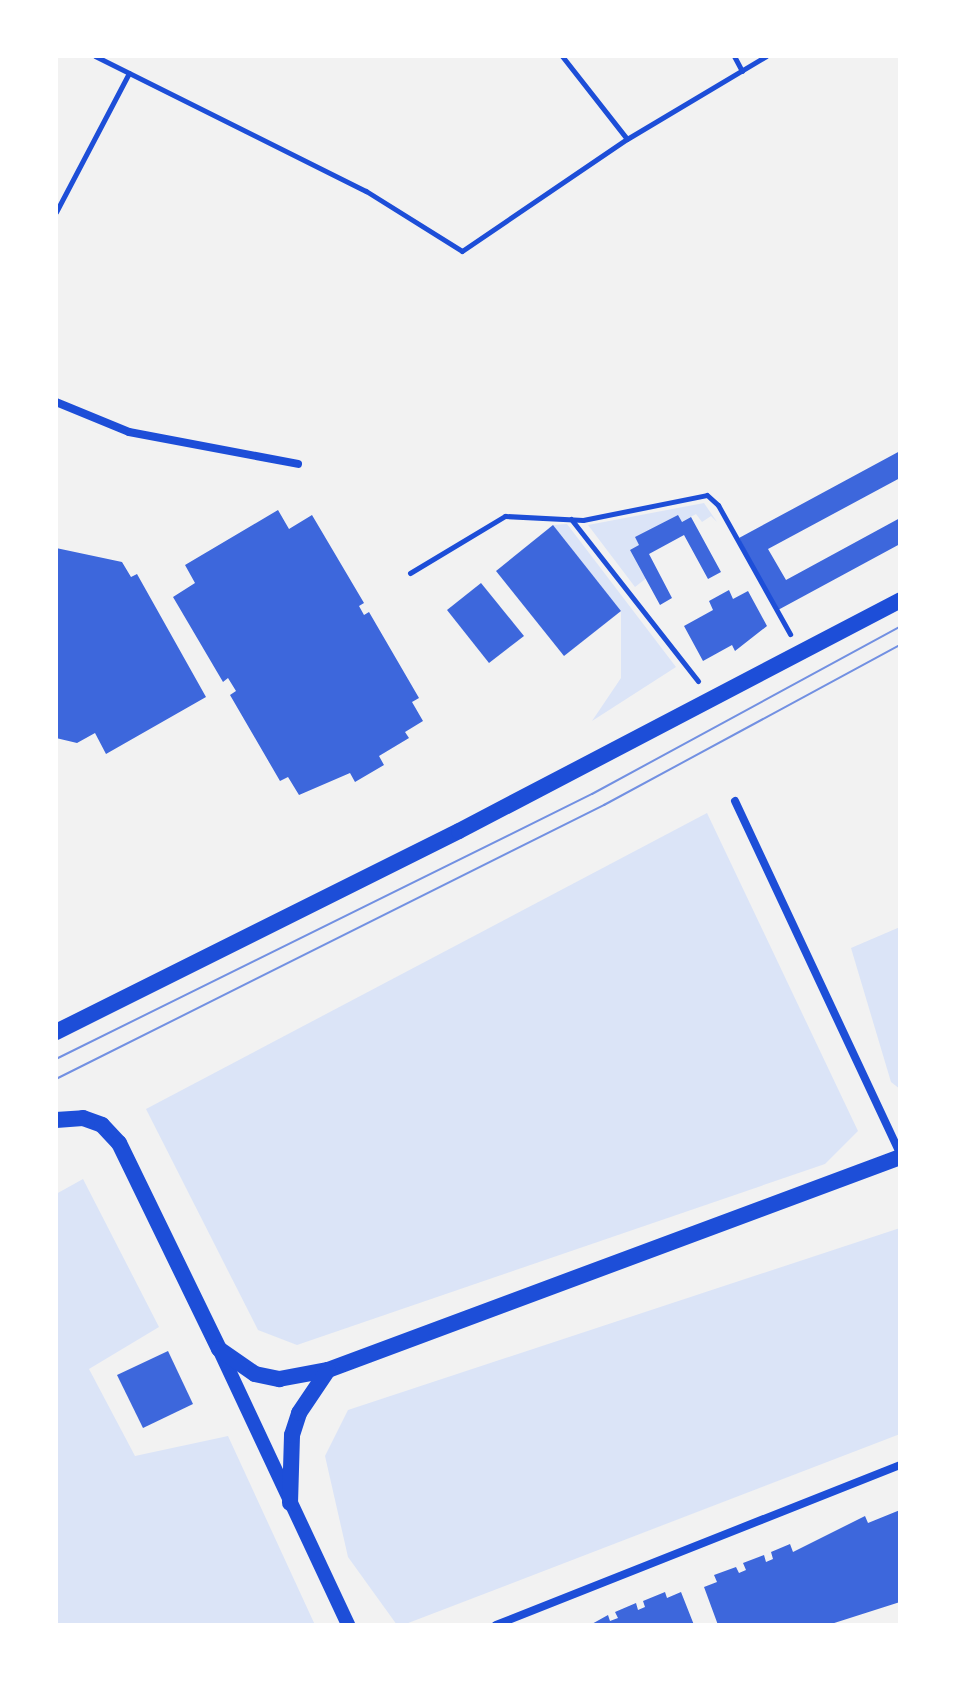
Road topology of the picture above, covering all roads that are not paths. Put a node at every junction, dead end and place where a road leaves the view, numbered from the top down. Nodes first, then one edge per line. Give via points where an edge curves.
1 (56, 402) edge
2 (298, 464) dead end
3 (900, 600) edge
4 (735, 801) dead end
5 (56, 1032) edge
6 (56, 1120) edge
7 (900, 1156) edge
8 (219, 1349) junction
9 (328, 1370) junction
10 (900, 1465) edge
11 (290, 1503) junction
12 (348, 1625) edge
13 (496, 1625) edge

1 - 2 street via 129,432
3 - 5 main road via 459,831
4 - 7 street
6 - 8 main road via 83,1118 102,1125 119,1143
7 - 9 main road
8 - 9 main road via 255,1374 279,1379
8 - 11 street
9 - 11 main road via 299,1413 292,1435
10 - 13 street
11 - 12 street

